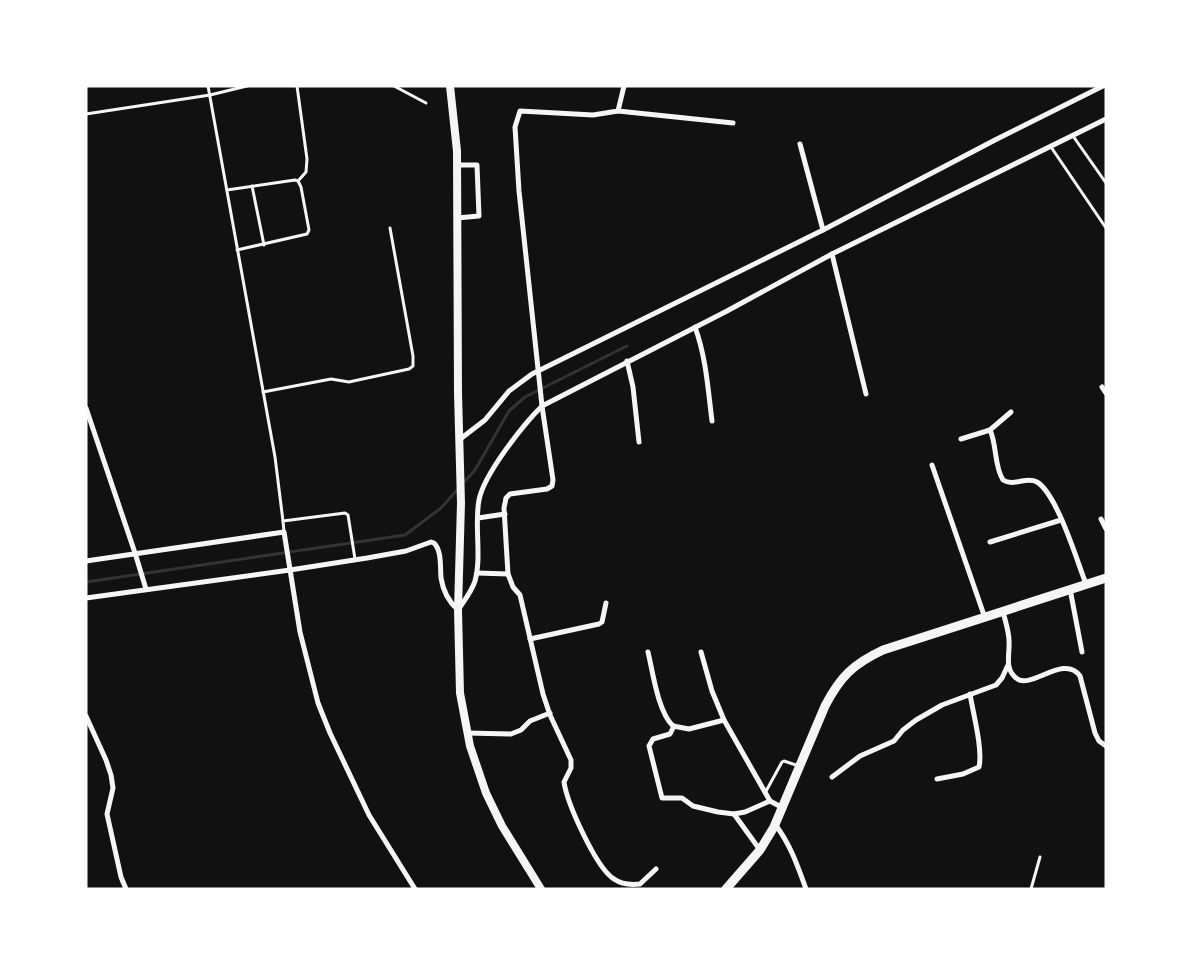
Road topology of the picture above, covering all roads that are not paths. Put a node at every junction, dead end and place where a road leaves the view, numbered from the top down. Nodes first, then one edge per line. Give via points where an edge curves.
1 (208, 86) edge
2 (247, 86) edge
3 (296, 86) edge
4 (394, 86) edge
5 (450, 86) edge
6 (624, 86) edge
7 (1103, 86) edge
8 (210, 95) junction
9 (426, 103) dead end
10 (618, 111) junction
11 (86, 114) edge
12 (1106, 119) edge
13 (732, 122) dead end
14 (1072, 136) junction
15 (800, 144) dead end
16 (1050, 146) junction
17 (457, 165) junction
18 (298, 181) junction
19 (1106, 183) edge
20 (252, 186) junction
21 (227, 190) junction
22 (457, 218) junction
23 (390, 228) dead end
24 (1106, 228) edge
25 (823, 230) junction
26 (264, 245) junction
27 (237, 250) junction
28 (832, 254) junction
29 (695, 327) junction
30 (627, 361) junction
31 (539, 372) junction
32 (1102, 387) dead end
33 (263, 392) junction
34 (1106, 393) edge
35 (866, 394) dead end
36 (542, 404) junction
37 (86, 408) edge
38 (1011, 412) dead end
39 (712, 421) dead end
40 (990, 430) junction
41 (961, 439) dead end
42 (459, 440) junction
43 (640, 442) dead end
44 (932, 465) dead end
45 (505, 514) junction
46 (478, 518) junction
47 (1061, 520) junction
48 (1101, 520) dead end
49 (283, 521) junction
50 (1106, 529) edge
51 (284, 532) junction
52 (990, 542) dead end
53 (135, 552) junction
54 (86, 560) edge
55 (355, 560) junction
56 (290, 570) junction
57 (477, 573) junction
58 (508, 574) junction
59 (1106, 578) edge
60 (1086, 584) junction
61 (146, 589) junction
62 (1070, 589) junction
63 (86, 598) edge
64 (606, 603) dead end
65 (458, 610) junction
66 (1003, 611) junction
67 (985, 618) junction
68 (530, 639) junction
69 (648, 652) dead end
70 (701, 652) dead end
71 (1082, 652) dead end
72 (1008, 665) junction
73 (970, 694) junction
74 (550, 713) junction
75 (86, 716) edge
76 (724, 720) junction
77 (674, 726) junction
78 (467, 733) junction
79 (1106, 746) edge
80 (800, 767) junction
81 (832, 777) dead end
82 (937, 778) dead end
83 (765, 793) junction
84 (770, 801) junction
85 (783, 808) junction
86 (734, 814) junction
87 (775, 824) junction
88 (760, 850) junction
89 (1040, 857) dead end
90 (656, 869) dead end
91 (641, 886) edge
92 (126, 889) edge
93 (415, 889) edge
94 (541, 889) edge
95 (726, 889) edge
96 (806, 889) edge
97 (1031, 889) edge

1 - 8 lane
2 - 8 lane
3 - 18 lane via 307,159 306,172
4 - 9 lane
5 - 17 street
6 - 10 street
7 - 25 street
8 - 11 lane
8 - 21 lane
10 - 13 street
10 - 31 street via 593,115 520,111 515,127
12 - 14 street
14 - 16 street
14 - 19 lane
15 - 25 street
16 - 24 lane
16 - 28 street
17 - 22 street
17 - 22 street via 477,165 479,216
18 - 20 lane
18 - 26 lane via 309,232 305,236
20 - 21 lane
20 - 26 lane
21 - 27 lane
22 - 42 street
23 - 33 lane via 413,366 349,382 331,379
25 - 31 street
26 - 27 lane
27 - 33 lane
28 - 29 street
28 - 35 street
29 - 30 street
29 - 39 street via 704,362
30 - 36 street
30 - 43 street
31 - 36 street
31 - 42 street via 509,391 485,420
32 - 34 street
33 - 49 lane
36 - 45 street via 553,484 547,489 510,494 505,502
36 - 46 street via 488,476 479,500
37 - 53 street
38 - 40 street
40 - 41 street
40 - 47 street via 1004,480 1011,483 1033,480 1044,487
42 - 65 street
44 - 67 street
45 - 46 street
45 - 58 street
46 - 57 street
47 - 52 street
47 - 60 street
48 - 50 street
49 - 51 lane
49 - 55 lane via 345,513 351,529
51 - 53 street
51 - 56 street
53 - 54 street
53 - 61 street
55 - 56 street
55 - 65 street via 434,542 438,547 445,592
56 - 61 street
56 - 93 street via 307,665 321,711 369,815
57 - 58 street
57 - 65 street
58 - 68 street via 520,596
59 - 60 main road
60 - 62 main road
61 - 63 street
62 - 66 main road
62 - 71 street
64 - 68 street via 599,624
65 - 78 street via 460,693
66 - 67 main road
66 - 72 street via 1009,641
67 - 80 main road via 883,650 851,669 825,706
68 - 74 street
69 - 77 street via 666,717
70 - 76 street
72 - 73 street via 996,685
72 - 79 street via 1014,677 1021,681 1057,670 1070,669 1078,673 1095,733
73 - 81 street via 916,720 894,741 860,756
73 - 82 street via 979,768
74 - 78 street via 511,734
74 - 91 street via 571,760 564,782 580,828 608,875 619,882
75 - 92 street via 111,775 113,788 108,814
76 - 77 street via 688,729
76 - 83 street
77 - 86 street via 670,734 653,739 649,746 660,796 682,798 693,806
78 - 94 street via 486,793 502,826
80 - 83 lane via 782,762
80 - 85 main road
83 - 84 street
84 - 85 street
84 - 86 street
85 - 87 main road
86 - 88 street
87 - 88 main road
87 - 96 street via 791,848
88 - 95 main road
89 - 97 lane
90 - 91 street

